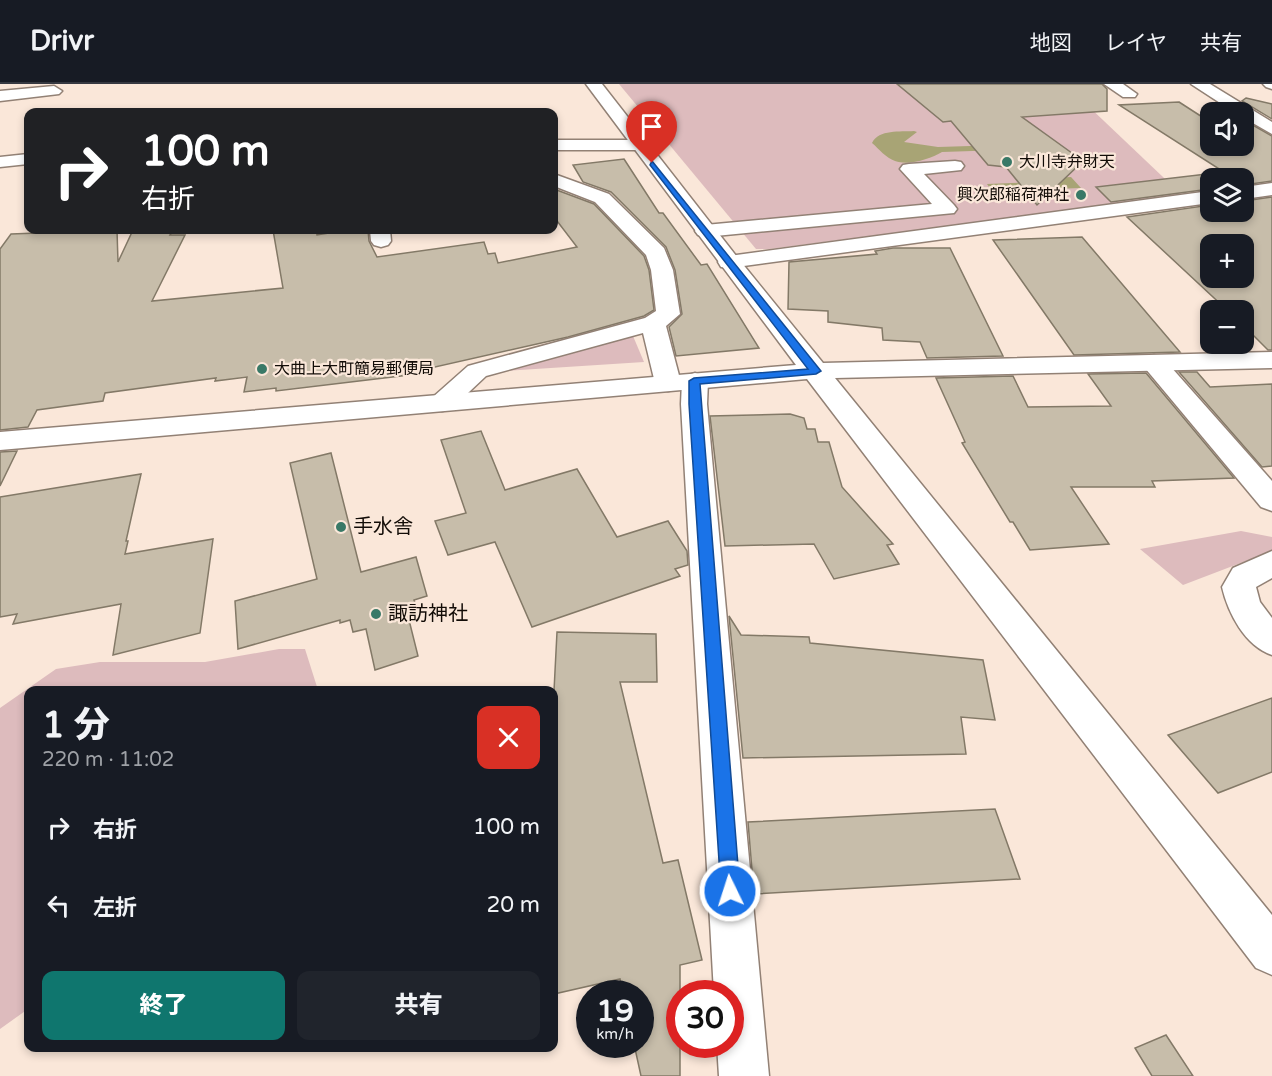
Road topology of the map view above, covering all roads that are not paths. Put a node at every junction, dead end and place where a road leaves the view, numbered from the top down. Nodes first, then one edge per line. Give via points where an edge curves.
1 (594, 84) edge
2 (1112, 84) edge
3 (1199, 84) edge
4 (54, 91) dead end
5 (1129, 94) dead end
6 (0, 96) edge
7 (1272, 129) edge
8 (558, 145) edge
9 (640, 145) junction
10 (24, 159) edge
11 (0, 162) edge
12 (955, 166) dead end
13 (558, 182) edge
14 (1272, 189) edge
15 (1254, 192) edge
16 (1200, 198) edge
17 (705, 231) junction
18 (729, 262) junction
19 (653, 323) junction
20 (1272, 360) edge
21 (1154, 363) junction
22 (816, 371) junction
23 (681, 382) junction
24 (442, 403) junction
25 (0, 441) edge
26 (1272, 500) edge
27 (1272, 563) edge
28 (1272, 641) edge
29 (1270, 944) edge
30 (744, 1076) edge

1 - 9 street
2 - 5 street
3 - 7 street
4 - 6 street
8 - 9 street
9 - 17 street
10 - 11 street
12 - 17 street via 909,170 947,209
13 - 19 street via 602,198 656,253 668,314
14 - 15 street
16 - 18 street
17 - 18 street
18 - 22 street
19 - 23 street
19 - 24 street via 477,371
20 - 21 street
21 - 22 street
21 - 26 street
22 - 23 street
22 - 29 street
23 - 24 street
23 - 30 street via 696,427
24 - 25 street
27 - 28 street via 1245,577 1239,587 1242,603

